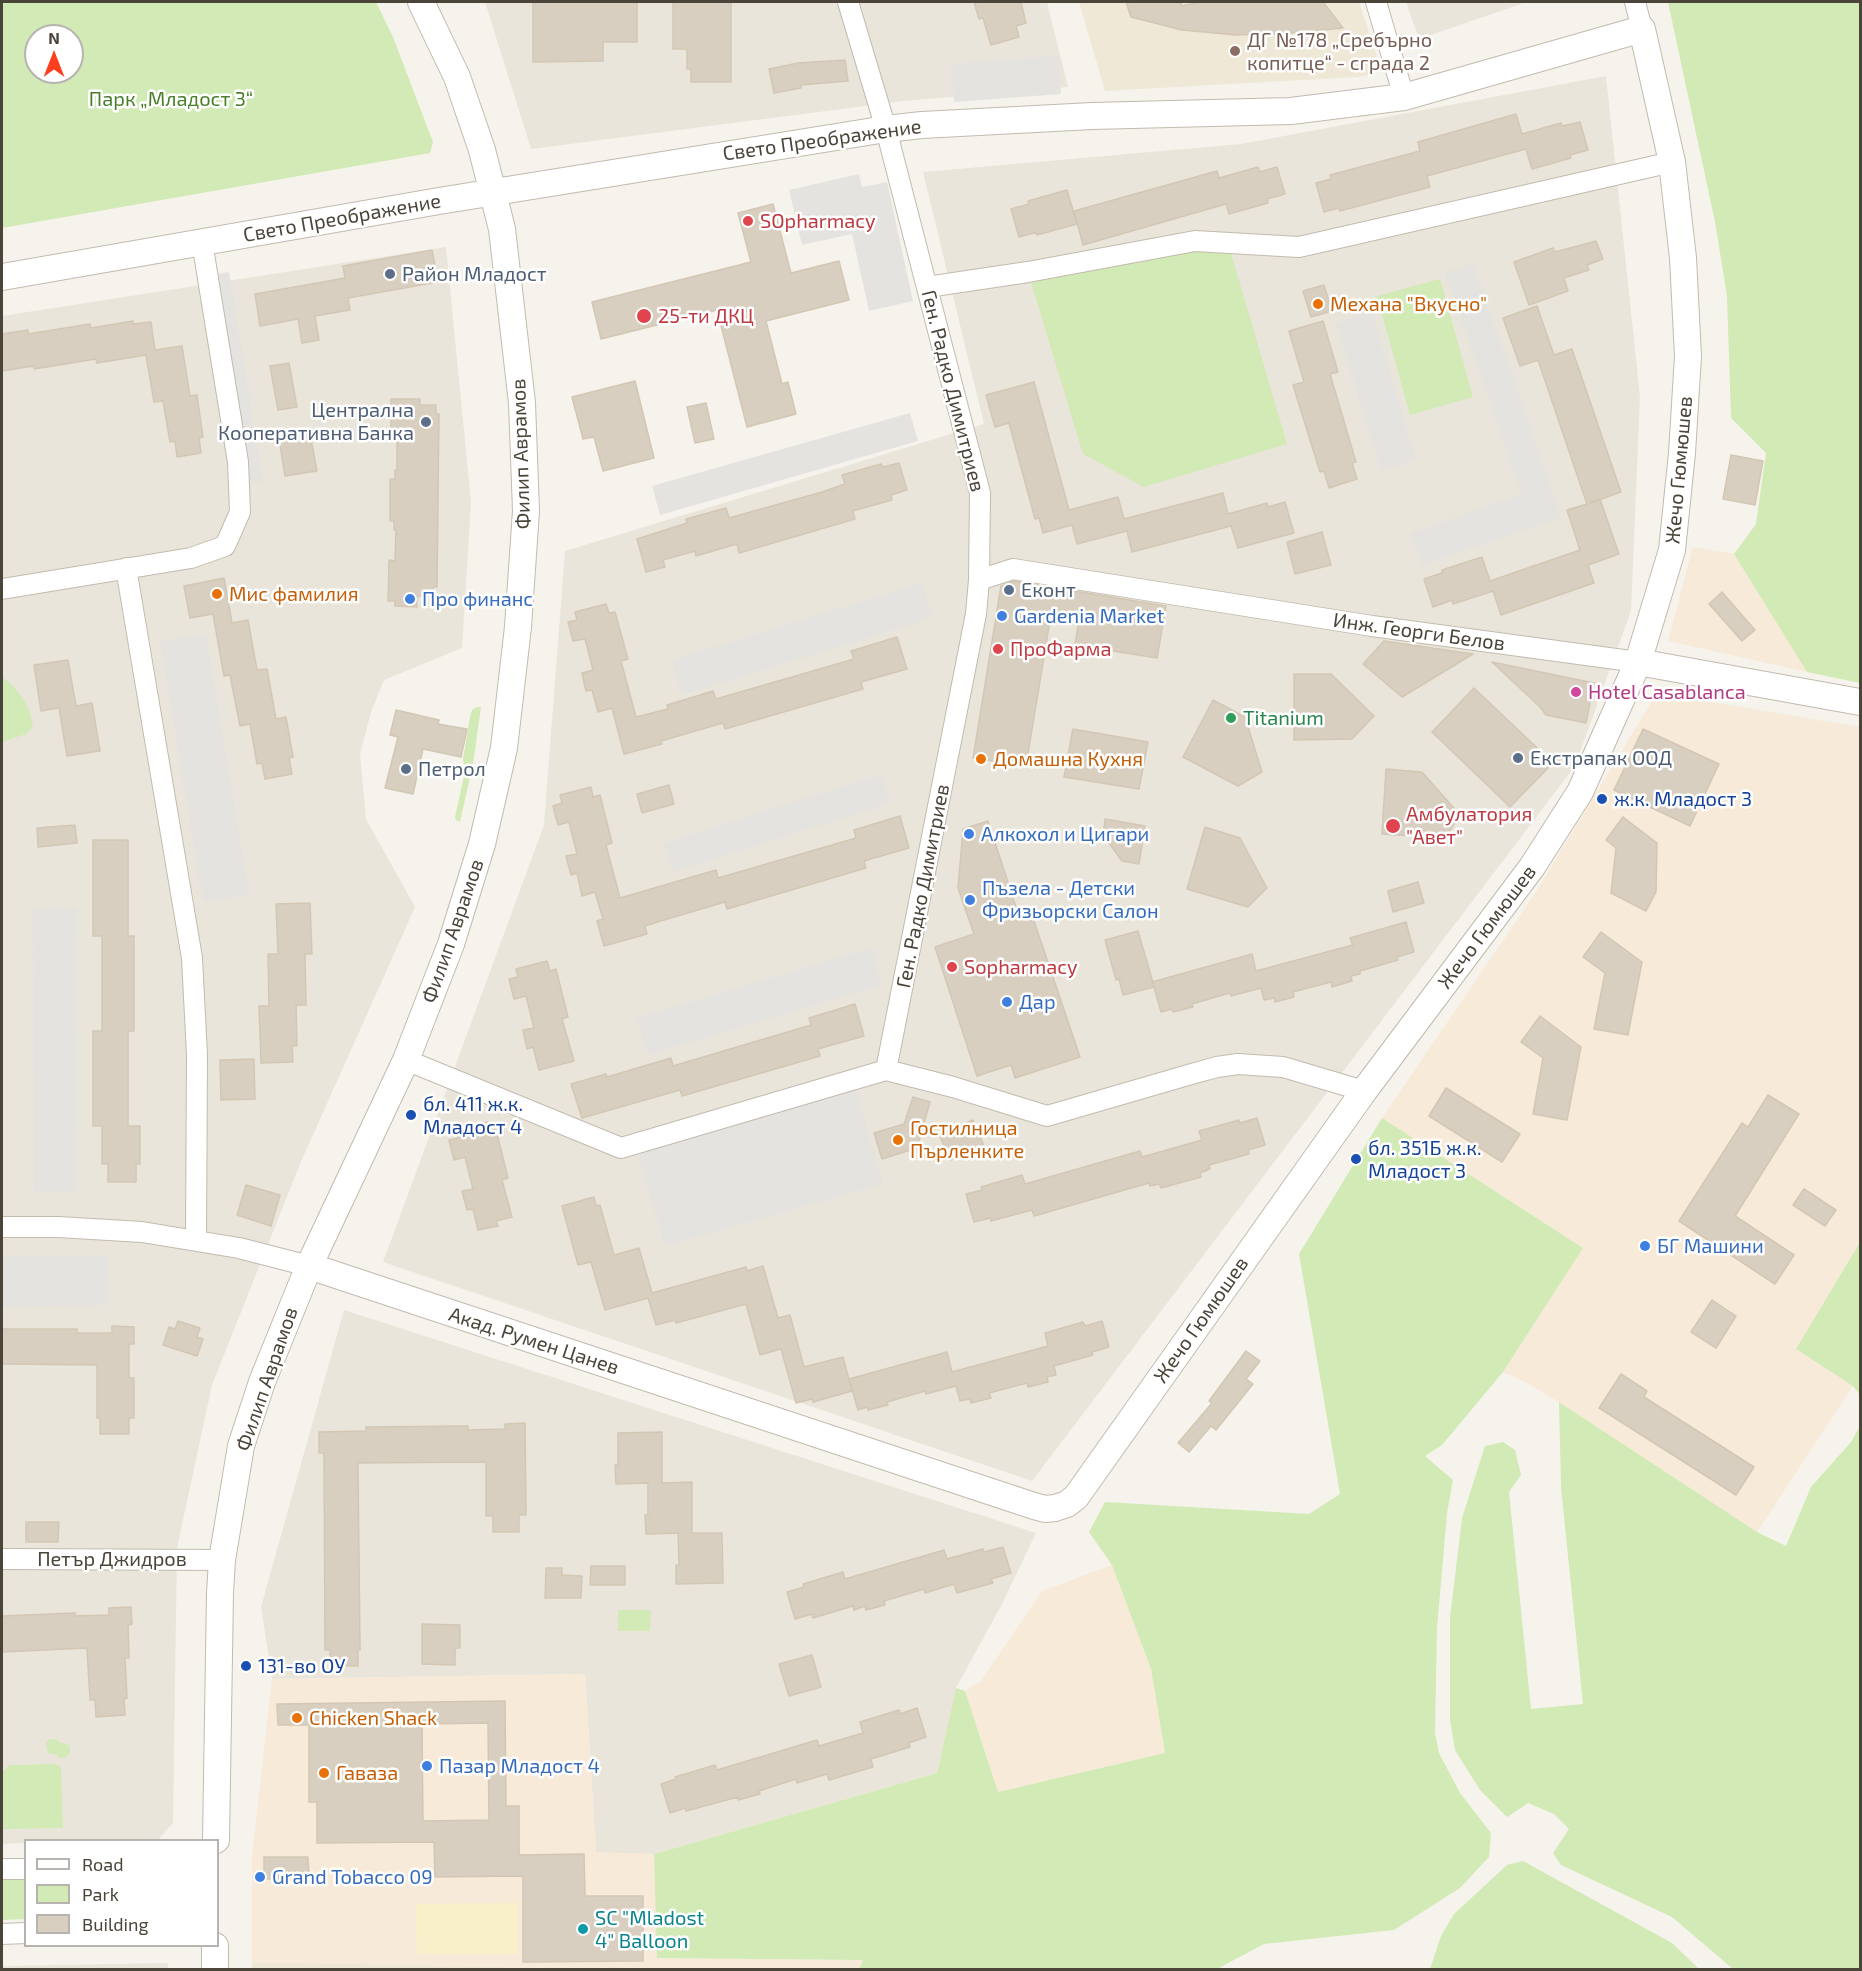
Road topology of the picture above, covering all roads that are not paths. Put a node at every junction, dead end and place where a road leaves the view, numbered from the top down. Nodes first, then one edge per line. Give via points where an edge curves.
1 (421, 2) edge
2 (848, 2) edge
3 (1376, 2) edge
4 (1635, 2) edge
5 (1642, 29) junction
6 (1404, 97) junction
7 (886, 129) junction
8 (1672, 162) junction
9 (494, 192) junction
10 (202, 242) junction
11 (2, 277) edge
12 (927, 287) junction
13 (126, 568) junction
14 (979, 580) junction
15 (2, 589) edge
16 (1638, 662) junction
17 (1860, 702) edge
18 (406, 1060) junction
19 (886, 1070) junction
20 (1364, 1091) junction
21 (2, 1227) edge
22 (196, 1240) junction
23 (309, 1266) junction
24 (1055, 1508) joint
25 (2, 1559) edge
26 (222, 1560) junction
27 (216, 1839) edge
28 (2, 1869) edge
29 (24, 1869) edge
30 (2, 1934) edge
31 (24, 1934) edge
32 (215, 1947) edge
33 (215, 1970) edge

1 - 9 street, Филип Аврамов via 457,77
2 - 7 street, Ген. Радко Димитриев
3 - 6 street
4 - 5 street, Жечо Гюмюшев
5 - 6 street, Свето Преображение
5 - 8 street, Жечо Гюмюшев
6 - 7 street, Свето Преображение via 1291,111 1092,116
7 - 9 street, Свето Преображение
7 - 12 street, Ген. Радко Димитриев
8 - 12 street via 1299,247 1195,242
8 - 16 street, Жечо Гюмюшев via 1683,258 1688,356 1683,442 1672,550
9 - 10 street, Свето Преображение
9 - 18 street, Филип Аврамов via 505,250 522,403 526,511 518,627 504,748 482,844 451,944
10 - 11 street, Свето Преображение
10 - 13 street via 238,462 240,512 225,546 191,558
12 - 14 street, Ген. Радко Димитриев via 980,493
13 - 15 street
13 - 22 street via 192,958 197,1055
14 - 16 street, Инж. Георги Белов via 1013,569 1372,626
14 - 19 street, Ген. Радко Димитриев via 976,614
16 - 17 street, Инж. Георги Белов
16 - 20 street, Жечо Гюмюшев via 1580,792 1538,858
18 - 19 street via 621,1148
18 - 23 street, Филип Аврамов
19 - 20 street via 1047,1116 1238,1064 1283,1067
20 - 24 street, Жечо Гюмюшев via 1076,1497
21 - 22 street, Акад. Румен Цанев via 103,1229
22 - 23 street, Акад. Румен Цанев
23 - 24 street, Акад. Румен Цанев via 1034,1506
23 - 26 street, Филип Аврамов via 251,1412 241,1446
25 - 26 street, Петър Джидров
26 - 27 street, Филип Аврамов
28 - 29 street
30 - 31 street
32 - 33 street

